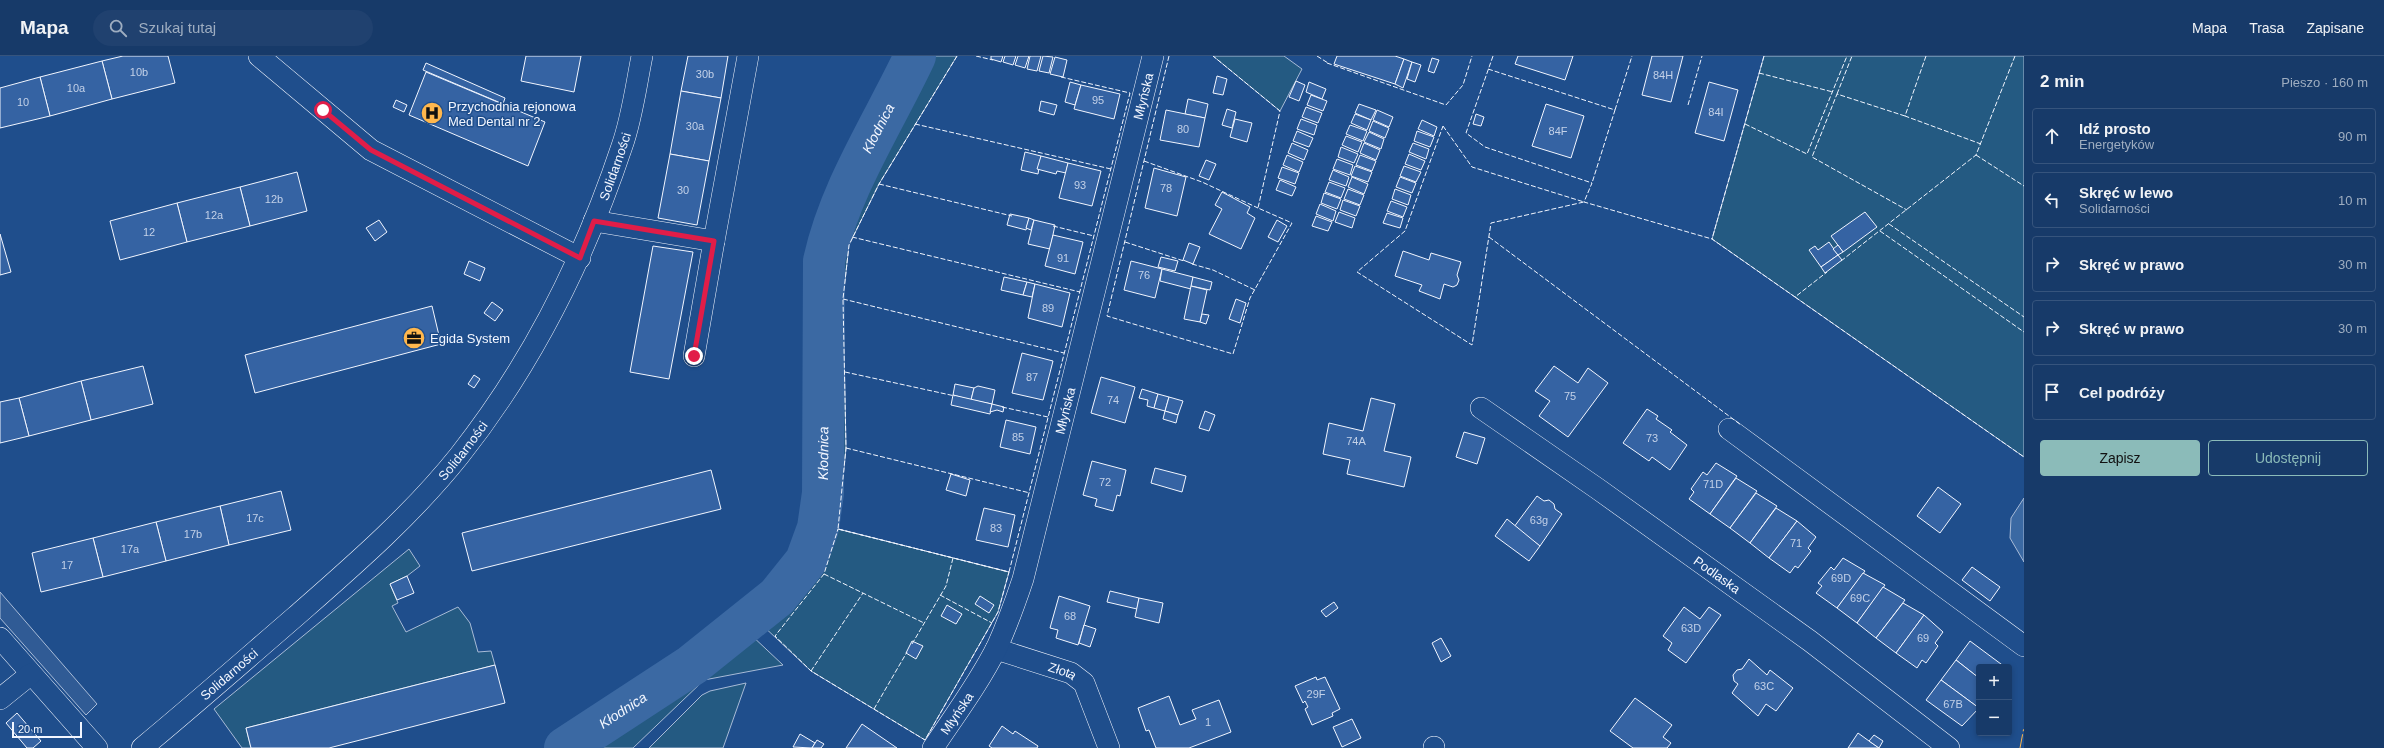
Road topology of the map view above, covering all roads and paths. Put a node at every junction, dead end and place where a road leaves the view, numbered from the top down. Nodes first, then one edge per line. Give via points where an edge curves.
1 (259, 56) edge
2 (642, 56) edge
3 (748, 56) edge
4 (1153, 56) edge
5 (594, 221) junction
6 (714, 241) junction
7 (580, 258) junction
8 (694, 356) dead end
9 (1481, 408) dead end
10 (1729, 429) dead end
11 (0, 638) edge
12 (2024, 646) edge
13 (996, 649) junction
14 (31, 674) junction
15 (0, 699) edge
16 (97, 748) edge
17 (142, 748) edge
18 (933, 748) edge
19 (1110, 748) edge
20 (1949, 748) edge

1 - 7 street via 371,150
2 - 5 street, Solidarności via 623,145
3 - 6 street
4 - 13 street, Młyńska via 1023,579 1009,621
5 - 6 street
5 - 7 street, Solidarności
6 - 8 street
7 - 17 street, Solidarności via 518,370 458,457 377,545
9 - 20 street, Podlaska via 1810,642
10 - 12 street
11 - 14 street
13 - 18 street, Młyńska
13 - 19 street, Złota via 1070,673 1084,683
14 - 15 street
14 - 16 street

